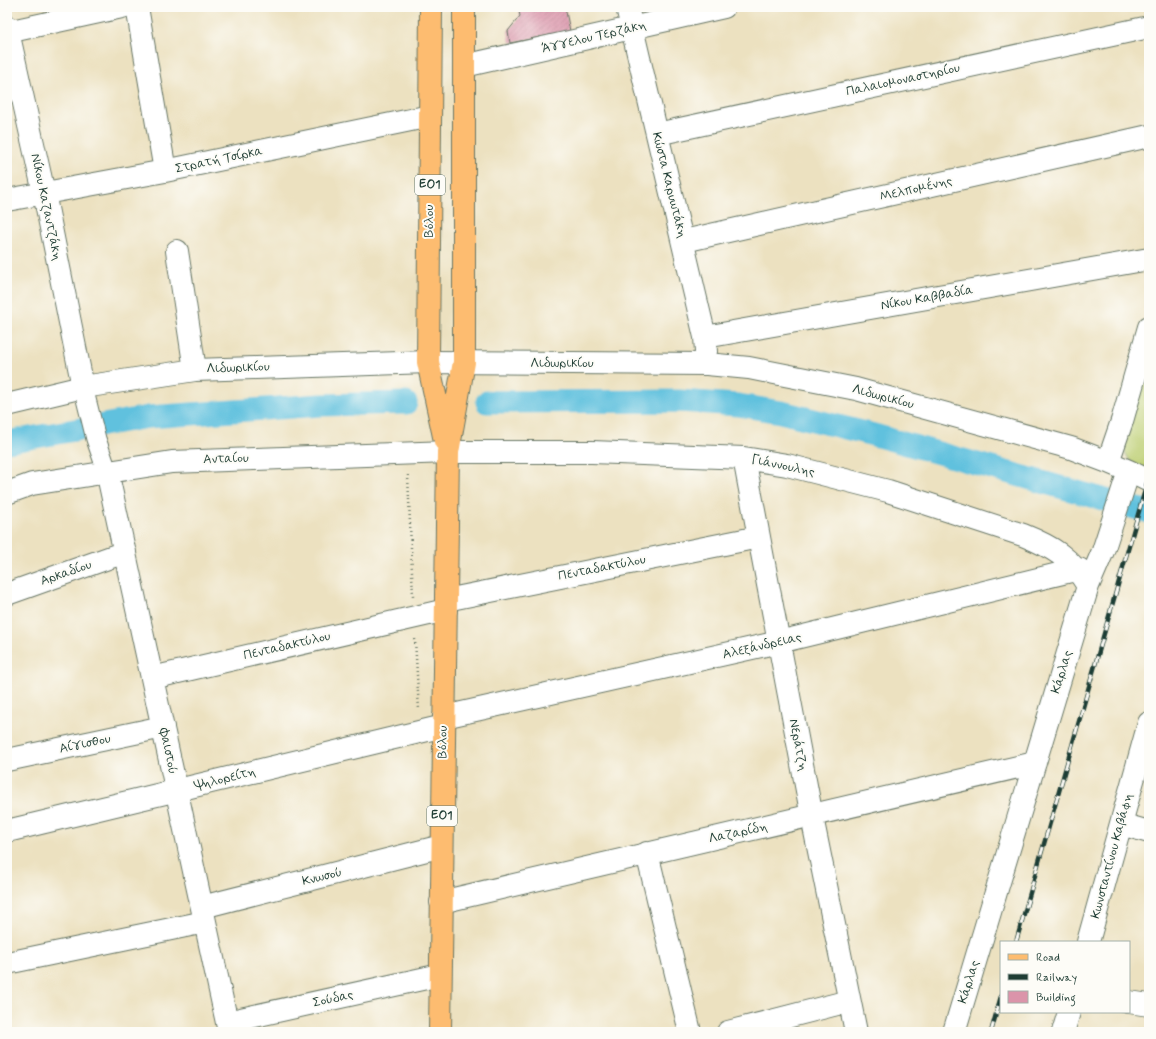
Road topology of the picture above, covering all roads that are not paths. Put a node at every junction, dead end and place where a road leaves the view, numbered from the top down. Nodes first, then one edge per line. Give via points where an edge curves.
1 (122, 7) edge
2 (137, 7) edge
3 (431, 7) edge
4 (464, 7) edge
5 (627, 7) edge
6 (724, 7) edge
7 (1149, 27) edge
8 (632, 28) junction
9 (7, 30) edge
10 (464, 66) junction
11 (430, 116) junction
12 (657, 134) junction
13 (1149, 136) edge
14 (165, 171) junction
15 (44, 193) junction
16 (7, 200) edge
17 (684, 241) junction
18 (177, 252) dead end
19 (1149, 259) edge
20 (1149, 327) edge
21 (705, 337) junction
22 (428, 362) junction
23 (464, 362) junction
24 (707, 364) junction
25 (195, 370) junction
26 (83, 387) junction
27 (7, 405) edge
28 (448, 452) junction
29 (744, 458) junction
30 (1108, 462) junction
31 (108, 471) junction
32 (1127, 476) junction
33 (1149, 481) edge
34 (7, 493) edge
35 (759, 537) junction
36 (125, 552) junction
37 (1084, 578) junction
38 (7, 594) edge
39 (446, 605) junction
40 (779, 642) junction
41 (152, 678) junction
42 (444, 721) junction
43 (163, 727) junction
44 (1147, 737) edge
45 (7, 760) edge
46 (1035, 763) junction
47 (177, 791) junction
48 (812, 817) junction
49 (1121, 824) junction
50 (7, 831) edge
51 (1149, 832) edge
52 (442, 846) junction
53 (647, 852) junction
54 (441, 902) junction
55 (203, 914) junction
56 (1088, 941) edge
57 (7, 963) edge
58 (440, 975) junction
59 (849, 1001) junction
60 (1130, 1002) edge
61 (1149, 1005) edge
62 (1069, 1013) edge
63 (228, 1027) edge
64 (440, 1032) edge
65 (690, 1032) edge
66 (728, 1032) edge
67 (856, 1032) edge
68 (954, 1032) edge
69 (1063, 1032) edge

1 - 9 street
2 - 14 street
3 - 11 main road, Βόλου / ΕΟ1
4 - 10 main road, ΕΟ1
5 - 8 street, Κώστα Καρυωτάκη
6 - 8 street, Άγγελου Τερζάκη
7 - 12 street, Παλαιομοναστηρίου
8 - 10 street, Άγγελου Τερζάκη
8 - 12 street, Κώστα Καρυωτάκη
9 - 15 street, Νίκου Καζαντζάκη
10 - 23 main road, ΕΟ1
11 - 14 street, Στρατή Τσίρκα
11 - 22 main road, Βόλου / ΕΟ1
12 - 17 street, Κώστα Καρυωτάκη
13 - 17 street, Μελπομένης
14 - 15 street, Στρατή Τσίρκα
15 - 16 street, Στρατή Τσίρκα
15 - 26 street, Νίκου Καζαντζάκη
17 - 21 street, Κώστα Καρυωτάκη
18 - 25 street
19 - 21 street, Νίκου Καββαδία
20 - 30 street
21 - 24 street, Κώστα Καρυωτάκη
22 - 23 street, Λιδωρικίου
22 - 25 street, Λιδωρικίου
22 - 28 main road, ΕΟ1
23 - 24 street, Λιδωρικίου
23 - 28 main road, ΕΟ1
24 - 30 street, Λιδωρικίου via 749,368 856,389 1071,448
25 - 26 street, Λιδωρικίου
26 - 27 street, Λιδωρικίου
26 - 31 street via 96,439
28 - 29 street, Γιάννουλης via 592,452
28 - 31 street, Ανταίου via 172,462
28 - 39 main road, Βόλου / ΕΟ1
29 - 35 street, Νεράτζη
29 - 37 street, Γιάννουλης via 787,465 888,491 1023,535 1049,546
30 - 32 street
31 - 34 street, Ανταίου via 32,484
31 - 36 street, Φαιστού
32 - 33 street
32 - 37 street, Κάρλας via 1103,551
35 - 39 street, Πενταδακτύλου
35 - 40 street, Νεράτζη
36 - 38 street, Αρκαδίου
36 - 41 street, Φαιστού
37 - 40 street, Αλεξάνδρειας
37 - 46 street, Κάρλας
39 - 41 street, Πενταδακτύλου
39 - 42 main road, Βόλου / ΕΟ1
40 - 42 street, Αλεξάνδρειας
40 - 48 street, Νεράτζη
41 - 43 street, Φαιστού
42 - 47 street, Ψηλορείτη
42 - 52 main road, Βόλου / ΕΟ1
43 - 45 street, Αίγισθου
43 - 47 street, Φαιστού
44 - 49 street, Κωνσταντίνου Καβάφη
46 - 48 street, Λαζαρίδη
46 - 68 street, Κάρλας
47 - 50 street, Ψηλορείτη
47 - 55 street, Φαιστού
48 - 53 street, Λαζαρίδη
48 - 59 street, Νεράτζη
49 - 51 street
49 - 56 street, Κωνσταντίνου Καβάφη
52 - 54 main road, Βόλου / ΕΟ1
52 - 55 street, Κνωσού
53 - 54 street, Λαζαρίδη
53 - 65 street
54 - 58 main road, Βόλου / ΕΟ1
55 - 57 street, Κνωσού
55 - 63 street, Φαιστού
58 - 63 street, Σούδας
58 - 64 main road, Βόλου / ΕΟ1
59 - 66 street
59 - 67 street, Νεράτζη
60 - 61 street
62 - 69 street

